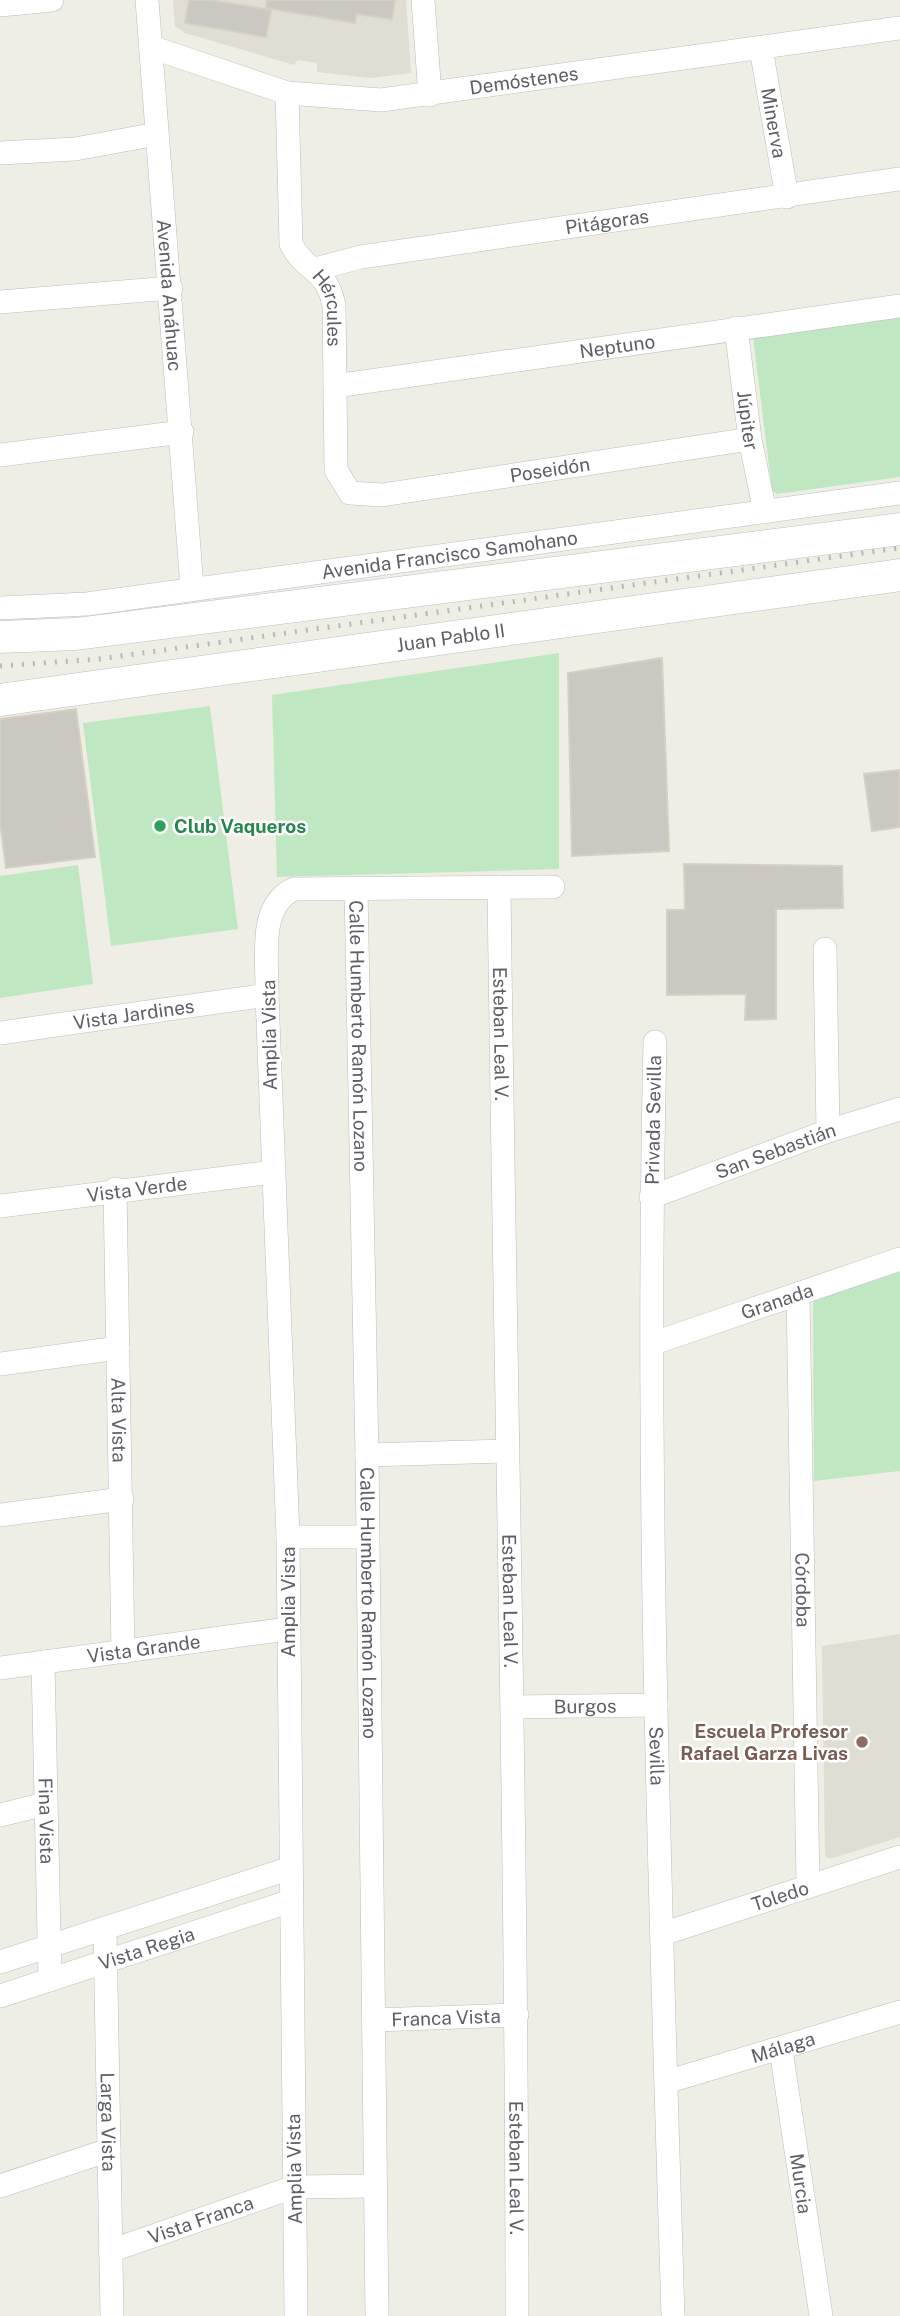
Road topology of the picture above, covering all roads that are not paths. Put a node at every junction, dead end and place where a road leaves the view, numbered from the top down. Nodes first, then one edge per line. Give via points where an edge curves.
1 (52, 0) edge
2 (147, 0) edge
3 (423, 0) edge
4 (0, 5) edge
5 (900, 28) edge
6 (151, 47) junction
7 (761, 49) junction
8 (287, 93) junction
9 (430, 95) junction
10 (157, 134) junction
11 (0, 153) edge
12 (900, 179) edge
13 (787, 197) junction
14 (315, 269) junction
15 (171, 288) junction
16 (0, 302) edge
17 (900, 306) edge
18 (736, 328) junction
19 (335, 386) junction
20 (182, 432) junction
21 (750, 439) junction
22 (0, 455) edge
23 (350, 493) joint
24 (900, 493) edge
25 (765, 512) junction
26 (900, 529) edge
27 (900, 575) edge
28 (191, 588) junction
29 (0, 608) edge
30 (0, 637) edge
31 (0, 700) edge
32 (499, 887) junction
33 (553, 887) dead end
34 (356, 889) junction
35 (825, 949) dead end
36 (267, 995) junction
37 (0, 1033) edge
38 (655, 1042) dead end
39 (900, 1109) edge
40 (828, 1131) junction
41 (273, 1171) junction
42 (115, 1189) junction
43 (651, 1197) junction
44 (0, 1206) edge
45 (900, 1259) edge
46 (799, 1294) junction
47 (654, 1343) junction
48 (118, 1348) junction
49 (0, 1364) edge
50 (506, 1451) junction
51 (367, 1455) junction
52 (122, 1499) junction
53 (0, 1515) edge
54 (367, 1537) junction
55 (288, 1538) junction
56 (288, 1629) junction
57 (123, 1652) junction
58 (43, 1662) junction
59 (0, 1668) edge
60 (656, 1705) junction
61 (513, 1707) junction
62 (45, 1804) junction
63 (0, 1815) edge
64 (900, 1857) edge
65 (291, 1868) junction
66 (808, 1886) junction
67 (292, 1900) junction
68 (105, 1930) junction
69 (662, 1934) junction
70 (49, 1947) junction
71 (0, 1962) edge
72 (107, 1963) junction
73 (50, 1980) junction
74 (0, 1996) edge
75 (900, 2012) edge
76 (517, 2015) junction
77 (374, 2020) junction
78 (781, 2050) junction
79 (666, 2082) junction
80 (109, 2150) junction
81 (0, 2186) edge
82 (375, 2186) junction
83 (294, 2187) junction
84 (110, 2251) junction
85 (112, 2316) edge
86 (296, 2316) edge
87 (377, 2316) edge
88 (517, 2316) edge
89 (673, 2316) edge
90 (821, 2316) edge

1 - 4 street
2 - 6 street, Avenida Anáhuac
3 - 9 street
5 - 7 street, Demóstenes
6 - 8 street, Demóstenes
6 - 10 street, Avenida Anáhuac
7 - 9 street, Demóstenes
7 - 13 street, Minerva
8 - 9 street, Demóstenes via 381,100
8 - 14 street, Hércules via 291,244 299,259
10 - 11 street via 75,149
10 - 15 street, Avenida Anáhuac
12 - 13 street, Pitágoras
13 - 14 street, Pitágoras via 372,256
14 - 19 street, Hércules via 330,284 334,305
15 - 16 street
15 - 20 street, Avenida Anáhuac
17 - 18 street, Neptuno
18 - 19 street, Neptuno
18 - 21 street, Júpiter
19 - 23 street, Hércules via 336,470
20 - 22 street
20 - 28 street, Avenida Anáhuac
21 - 23 street, Poseidón via 382,495
21 - 25 street, Júpiter
24 - 25 street, Avenida Francisco Samohano
25 - 28 street, Avenida Francisco Samohano
26 - 30 main road via 76,634
27 - 31 main road, Juan Pablo II
28 - 29 street, Avenida Francisco Samohano via 87,604
32 - 33 street
32 - 34 street
32 - 50 street, Esteban Leal V.
34 - 36 street, Amplia Vista via 294,888 275,902 269,917
34 - 51 street, Calle Humberto Ramón Lozano
35 - 40 street
36 - 37 street, Vista Jardines
36 - 41 street, Amplia Vista
38 - 43 street, Privada Sevilla
39 - 40 street, San Sebastián
40 - 43 street, San Sebastián
41 - 42 street, Vista Verde
41 - 55 street, Amplia Vista
42 - 44 street, Vista Verde
42 - 48 street, Alta Vista
43 - 47 street, Sevilla
45 - 46 street, Granada
46 - 47 street, Granada
46 - 66 street, Córdoba
47 - 60 street, Sevilla
48 - 49 street
48 - 52 street, Alta Vista
50 - 51 street
50 - 61 street, Esteban Leal V.
51 - 54 street, Calle Humberto Ramón Lozano
52 - 53 street
52 - 57 street, Alta Vista
54 - 55 street
54 - 77 street, Calle Humberto Ramón Lozano
55 - 56 street, Amplia Vista
56 - 57 street, Vista Grande
56 - 65 street, Amplia Vista
57 - 58 street, Vista Grande
58 - 59 street, Vista Grande
58 - 62 street, Fina Vista
60 - 61 street, Burgos
60 - 69 street, Sevilla
61 - 76 street, Esteban Leal V.
62 - 63 street
62 - 70 street, Fina Vista
64 - 66 street, Toledo
65 - 67 street, Amplia Vista
65 - 68 street, Vista Regia
66 - 69 street, Toledo
67 - 72 street, Vista Regia
67 - 83 street, Amplia Vista
68 - 70 street, Vista Regia
68 - 72 street, Larga Vista
69 - 79 street, Sevilla
70 - 71 street, Vista Regia
70 - 73 street, Fina Vista
72 - 73 street, Vista Regia
72 - 80 street, Larga Vista
73 - 74 street, Vista Regia
75 - 78 street, Málaga
76 - 77 street, Franca Vista
76 - 88 street, Esteban Leal V.
77 - 82 street, Calle Humberto Ramón Lozano
78 - 79 street, Málaga
78 - 90 street, Murcia
79 - 89 street, Sevilla
80 - 81 street
80 - 84 street, Larga Vista
82 - 83 street, Vista Franca
82 - 87 street, Calle Humberto Ramón Lozano
83 - 84 street, Vista Franca
83 - 86 street, Amplia Vista
84 - 85 street, Larga Vista

